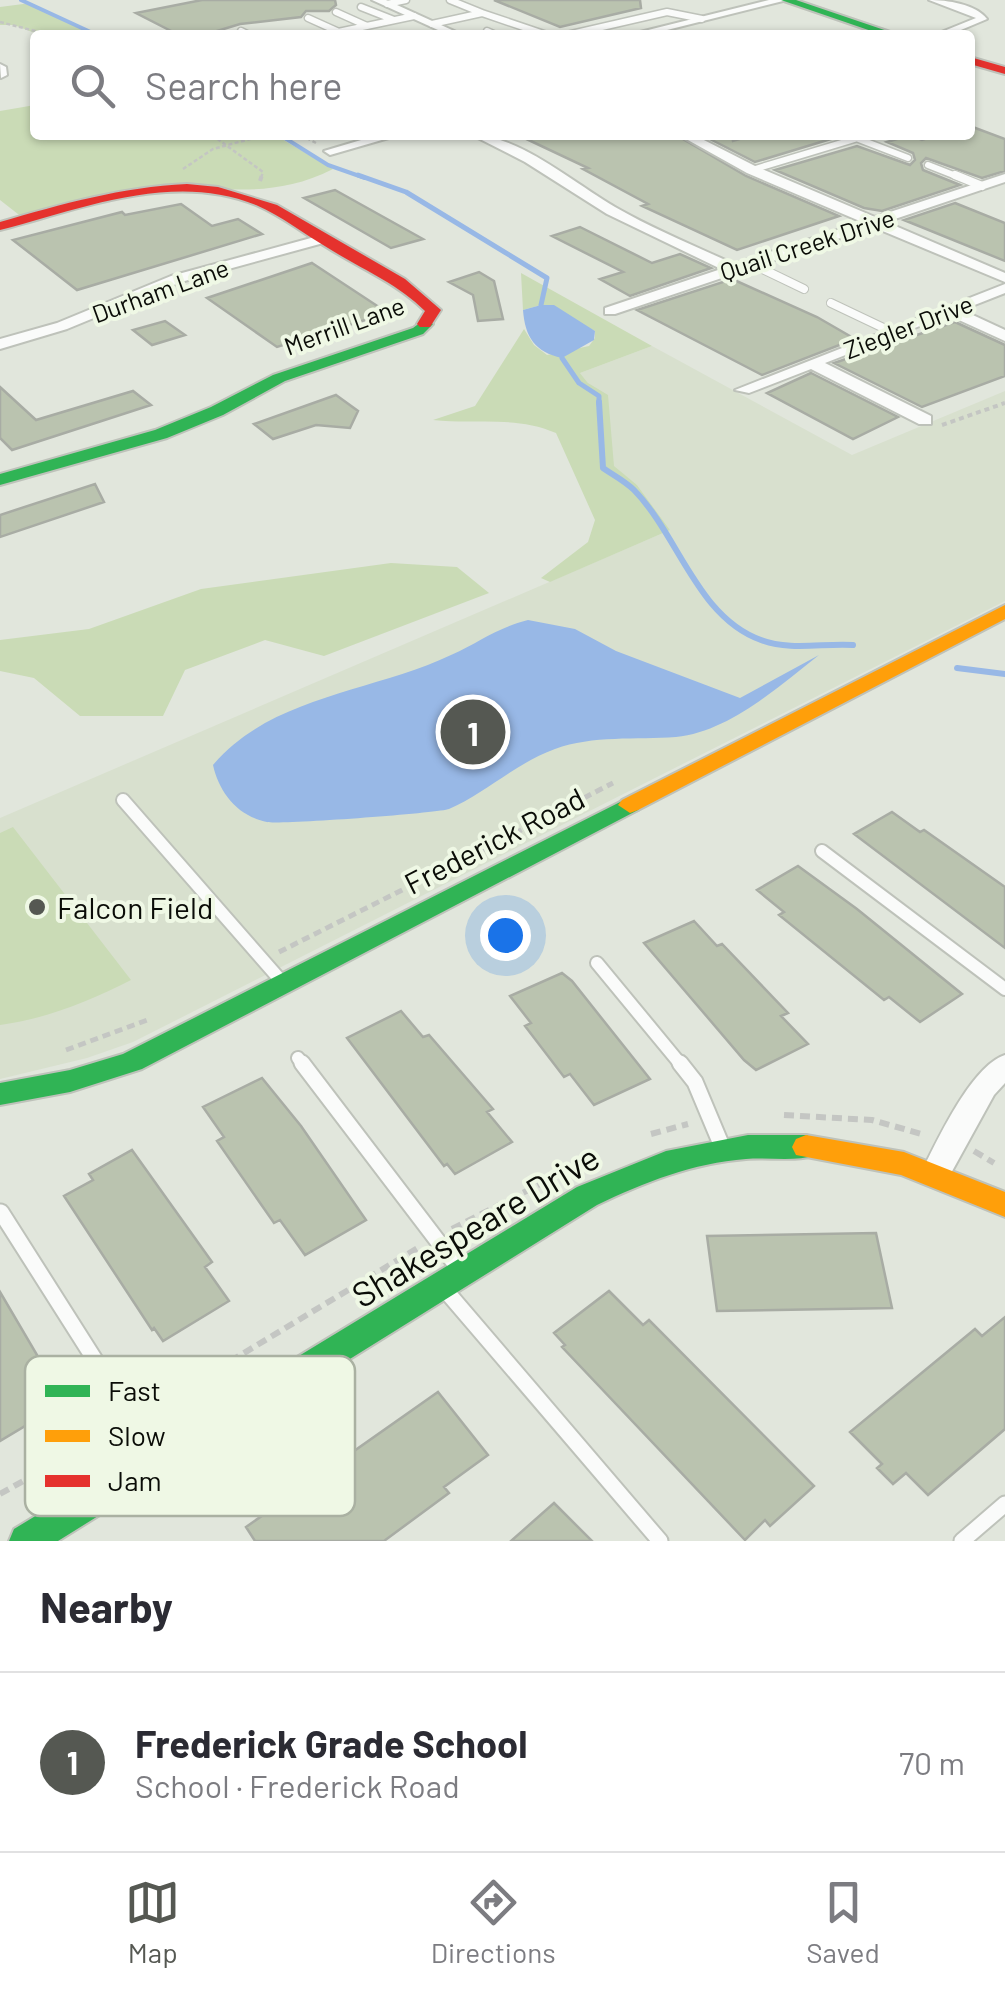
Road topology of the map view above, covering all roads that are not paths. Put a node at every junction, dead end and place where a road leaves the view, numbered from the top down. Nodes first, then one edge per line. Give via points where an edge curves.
1 (406, 0) edge
2 (450, 0) edge
3 (784, 0) edge
4 (934, 0) edge
5 (382, 2) edge
6 (362, 7) dead end
7 (336, 12) dead end
8 (482, 13) junction
9 (414, 16) junction
10 (308, 18) dead end
11 (702, 18) junction
12 (394, 20) junction
13 (432, 24) junction
14 (367, 26) junction
15 (335, 30) edge
16 (348, 30) edge
17 (446, 30) edge
18 (532, 30) edge
19 (597, 30) edge
20 (653, 30) edge
21 (878, 30) edge
22 (952, 30) edge
23 (975, 62) edge
24 (0, 67) edge
25 (1005, 71) edge
26 (1, 75) edge
27 (373, 140) edge
28 (488, 140) edge
29 (695, 140) edge
30 (850, 140) edge
31 (861, 140) edge
32 (330, 151) dead end
33 (908, 158) dead end
34 (928, 165) dead end
35 (752, 170) junction
36 (1005, 178) edge
37 (982, 186) junction
38 (872, 222) junction
39 (0, 226) edge
40 (322, 239) junction
41 (750, 263) junction
42 (732, 269) junction
43 (1005, 278) edge
44 (1005, 288) edge
45 (804, 290) dead end
46 (832, 303) dead end
47 (948, 310) junction
48 (610, 311) dead end
49 (892, 332) junction
50 (1005, 336) edge
51 (0, 344) edge
52 (812, 364) junction
53 (743, 390) dead end
54 (925, 420) road end
55 (0, 480) edge
56 (1005, 611) edge
57 (124, 800) dead end
58 (822, 852) dead end
59 (597, 962) dead end
60 (283, 983) junction
61 (1005, 989) edge
62 (298, 1058) dead end
63 (1005, 1066) edge
64 (0, 1094) edge
65 (723, 1148) junction
66 (935, 1175) junction
67 (1005, 1205) edge
68 (1, 1212) edge
69 (462, 1272) junction
70 (441, 1285) junction
71 (92, 1356) edge
72 (324, 1356) edge
73 (1005, 1504) edge
74 (65, 1516) edge
75 (26, 1541) edge
76 (660, 1541) edge
77 (962, 1541) edge

1 - 5 lane
2 - 8 lane
3 - 11 street
3 - 21 street
4 - 22 street via 982,19
5 - 9 street
6 - 12 lane
7 - 14 lane
8 - 13 lane
8 - 18 lane
9 - 12 lane
9 - 13 street
10 - 15 lane
11 - 19 lane via 667,12
11 - 20 street
12 - 14 lane
13 - 17 street
14 - 16 lane
23 - 25 street
24 - 26 street
27 - 32 street
28 - 42 street
29 - 35 street, Ziegler Drive
30 - 35 lane
31 - 33 lane
34 - 37 lane
35 - 38 street, Ziegler Drive
36 - 37 street, Quail Creek Drive
37 - 38 street, Quail Creek Drive
38 - 41 street, Quail Creek Drive
38 - 43 street, Ziegler Drive
39 - 40 street, Merrill Lane via 179,182 253,199
40 - 51 street, Durham Lane via 176,280
40 - 55 street, Merrill Lane via 428,303 428,324 279,378 161,434
41 - 42 street, Quail Creek Drive
41 - 45 lane
42 - 48 street, Quail Creek Drive
44 - 47 street, Ziegler Drive
46 - 49 lane
47 - 49 street, Ziegler Drive
47 - 50 street
49 - 52 street, Ziegler Drive
52 - 53 street, Ziegler Drive
52 - 54 street
56 - 60 street, Frederick Road
57 - 60 lane
58 - 61 lane
59 - 65 lane via 686,1070
60 - 64 street, Frederick Road via 132,1062
62 - 69 lane
63 - 66 street via 984,1087
65 - 66 street, Shakespeare Drive via 814,1148 901,1162
65 - 69 street, Shakespeare Drive via 631,1174
66 - 67 street, Shakespeare Drive
68 - 71 lane
69 - 70 street, Shakespeare Drive
70 - 72 street, Shakespeare Drive
70 - 76 lane
73 - 77 lane
74 - 75 street, Shakespeare Drive

